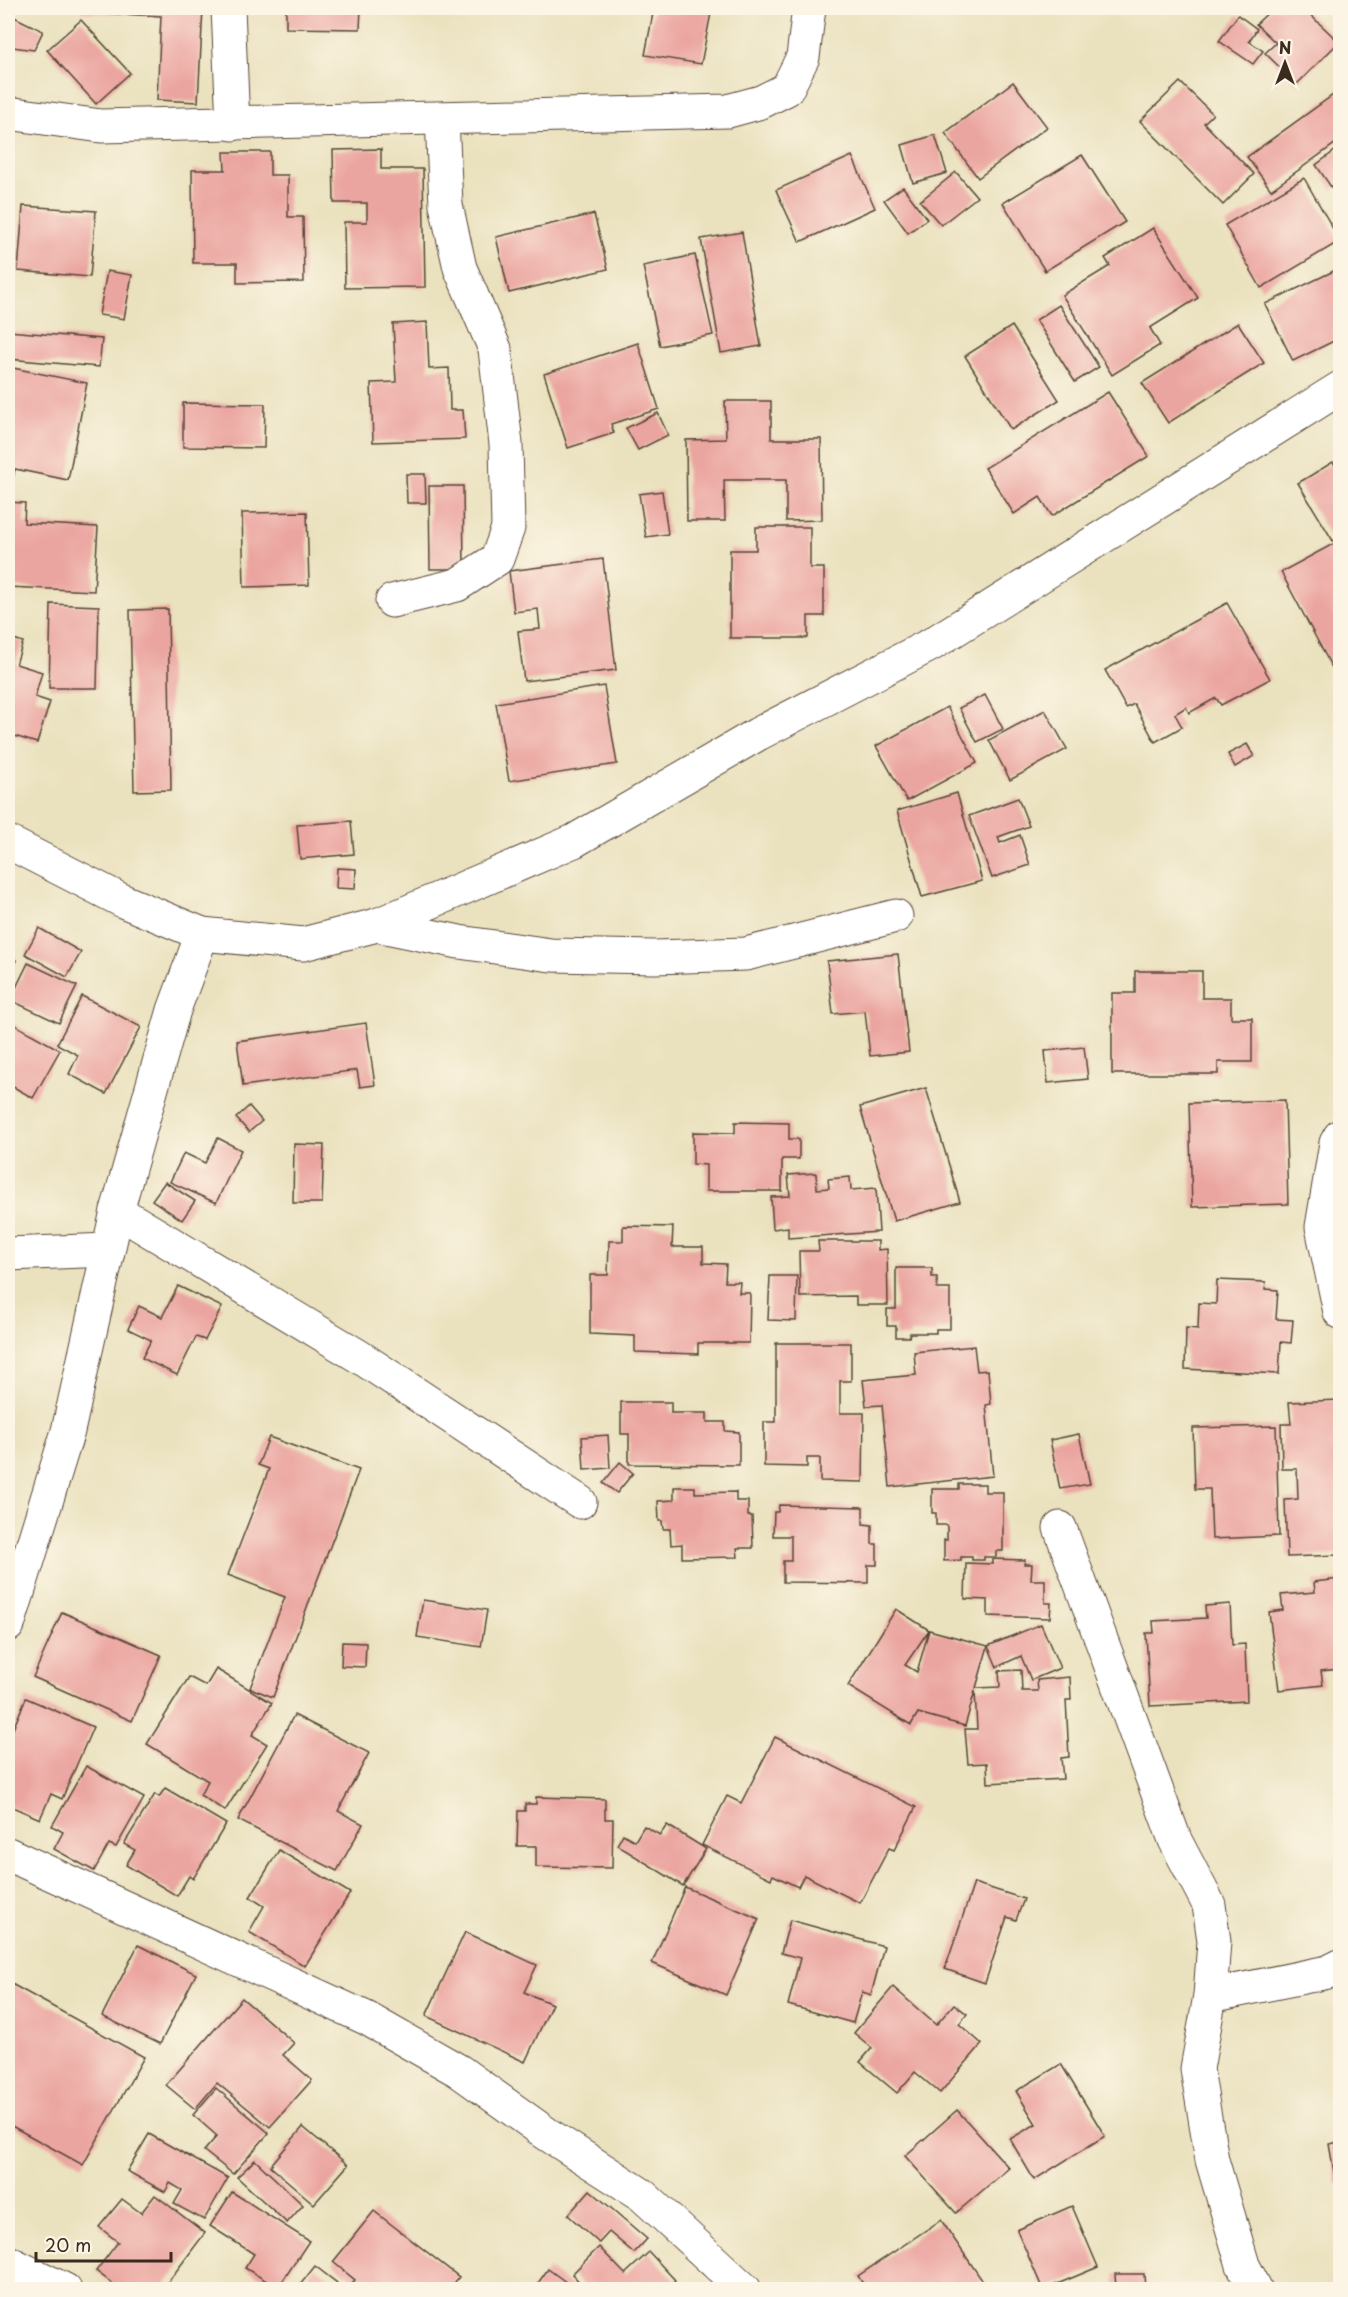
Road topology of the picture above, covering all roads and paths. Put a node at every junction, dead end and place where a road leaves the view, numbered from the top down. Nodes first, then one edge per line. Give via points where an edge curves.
1 (228, 8) edge
2 (809, 8) edge
3 (8, 112) edge
4 (442, 119) junction
5 (233, 124) junction
6 (1341, 388) edge
7 (392, 601) dead end
8 (8, 842) edge
9 (896, 916) dead end
10 (377, 925) junction
11 (202, 934) junction
12 (1341, 1136) edge
13 (117, 1212) junction
14 (108, 1250) junction
15 (8, 1254) edge
16 (1341, 1312) edge
17 (580, 1502) dead end
18 (1060, 1528) dead end
19 (8, 1625) edge
20 (8, 1854) edge
21 (1341, 1966) edge
22 (1210, 1996) junction
23 (8, 2262) edge
24 (65, 2289) edge
25 (745, 2289) edge
26 (1256, 2289) edge

1 - 5 street
2 - 4 street via 803,57 787,89 761,102 728,111
3 - 5 street via 101,126
4 - 5 street
4 - 7 street via 446,205 460,268 495,349 507,444 508,528 498,559 457,585
6 - 10 street via 932,644 758,734 574,841
8 - 11 street via 123,902
9 - 10 street via 746,954 655,957 551,955
10 - 11 street via 303,944
11 - 13 street via 174,1010
12 - 16 street via 1336,1143 1322,1227
13 - 14 street
13 - 17 street via 360,1357
14 - 15 street
14 - 19 street via 68,1431
18 - 22 street via 1175,1840 1209,1905 1214,1941
20 - 25 street via 366,2018 459,2071 642,2195
21 - 22 street
22 - 26 street via 1197,2069 1212,2160 1243,2265
23 - 24 street

